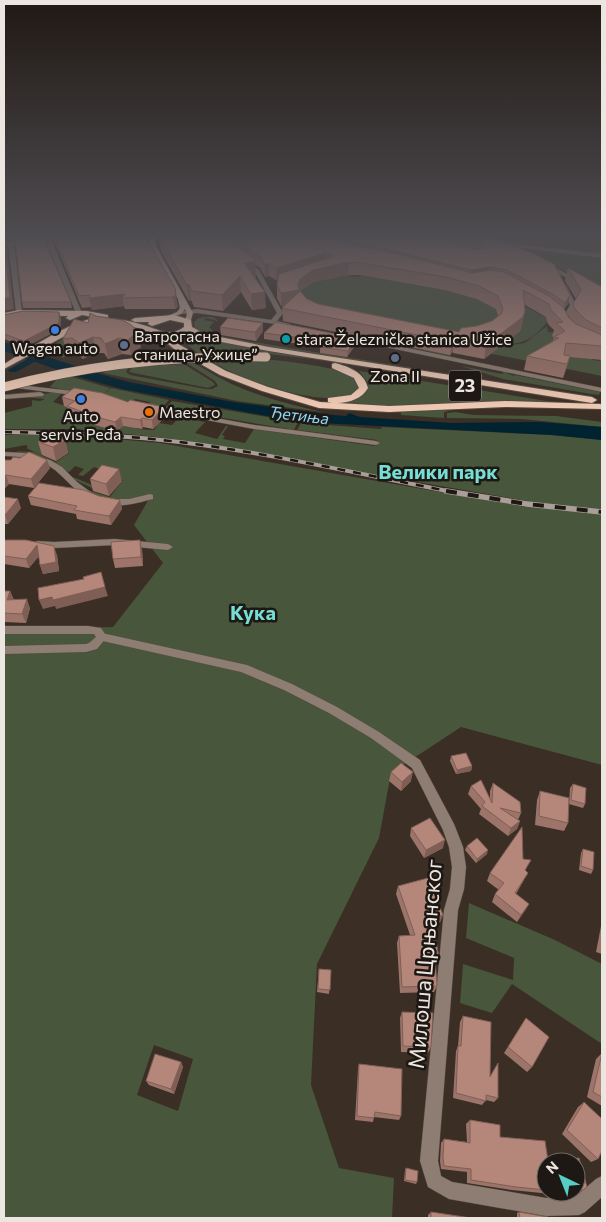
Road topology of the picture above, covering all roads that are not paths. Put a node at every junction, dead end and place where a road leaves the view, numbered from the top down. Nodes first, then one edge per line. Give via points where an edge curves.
1 (17, 293) edge
2 (65, 293) edge
3 (178, 293) edge
4 (270, 293) edge
5 (568, 293) edge
6 (181, 299) junction
7 (19, 312) junction
8 (190, 312) junction
9 (6, 313) edge
10 (179, 313) junction
11 (213, 315) junction
12 (73, 319) junction
13 (90, 319) junction
14 (161, 319) junction
15 (272, 322) junction
16 (566, 324) edge
17 (187, 327) junction
18 (295, 327) edge
19 (150, 329) junction
20 (163, 335) junction
21 (336, 336) edge
22 (186, 351) junction
23 (330, 365) junction
24 (4, 367) edge
25 (4, 387) edge
26 (53, 390) junction
27 (602, 390) edge
28 (90, 396) edge
29 (294, 397) junction
30 (4, 398) edge
31 (601, 405) edge
32 (144, 406) edge
33 (376, 443) dead end
34 (4, 454) edge
35 (150, 497) dead end
36 (26, 543) edge
37 (168, 547) dead end
38 (4, 630) edge
39 (102, 637) junction
40 (4, 650) edge
41 (602, 1185) edge

1 - 7 street
2 - 12 street
3 - 6 main road
4 - 15 street via 280,313
5 - 16 street via 573,305 567,315 560,314
6 - 8 main road
6 - 10 main road via 183,309
7 - 9 main road
7 - 12 main road
8 - 10 street
8 - 11 street
8 - 17 main road
9 - 12 main road
10 - 14 main road
11 - 15 street
11 - 17 street via 195,317
12 - 13 main road
12 - 13 main road
12 - 24 main road via 50,340
13 - 14 main road
13 - 19 main road
14 - 17 main road via 178,318
14 - 19 main road via 152,323
15 - 18 street
17 - 20 main road
17 - 22 main road via 180,340
17 - 31 main road via 203,336 277,350
19 - 20 main road
20 - 22 main road
21 - 27 street
22 - 29 main road via 229,376
23 - 25 main road, 23, bridge via 266,357 195,356 138,360 66,371
23 - 29 main road via 358,376 364,383 362,391 355,397 335,400
23 - 31 main road, 23
25 - 26 street
26 - 28 street
26 - 30 street
29 - 31 main road via 319,405 373,409 505,404
32 - 33 street via 254,427
34 - 35 street via 24,454 52,465 82,491 105,502
36 - 37 street via 115,542
38 - 39 street, Милоша Црњанског via 88,630 97,631
39 - 40 street via 86,648
39 - 41 street, Милоша Црњанског via 243,668 333,710 416,764 449,828 459,867 451,910 429,1160 434,1181 449,1190 546,1208 579,1206

